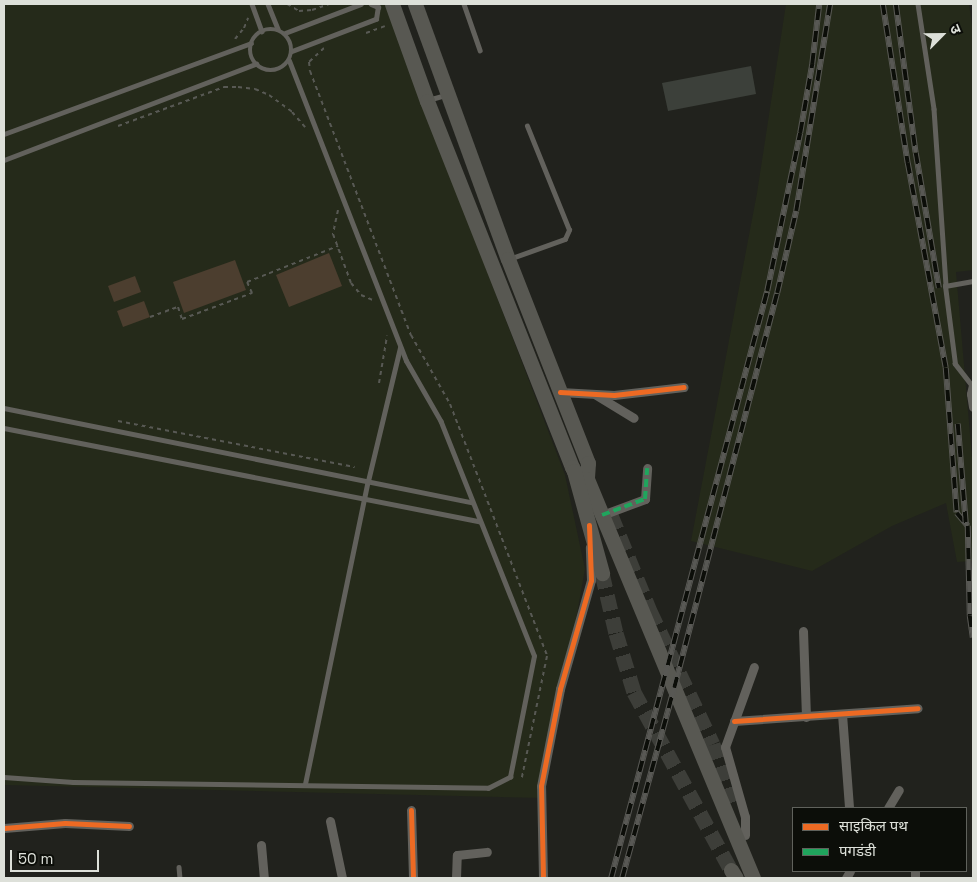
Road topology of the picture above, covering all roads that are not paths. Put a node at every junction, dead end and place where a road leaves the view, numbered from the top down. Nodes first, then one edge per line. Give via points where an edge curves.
1 (252, 4) edge
2 (268, 4) edge
3 (361, 4) edge
4 (371, 4) edge
5 (385, 4) edge
6 (415, 4) edge
7 (464, 4) edge
8 (918, 4) edge
9 (385, 5) edge
10 (278, 29) junction
11 (262, 30) junction
12 (285, 33) junction
13 (251, 43) junction
14 (292, 50) junction
15 (480, 50) dead end
16 (289, 61) junction
17 (256, 64) junction
18 (448, 94) junction
19 (427, 101) junction
20 (527, 126) dead end
21 (4, 134) edge
22 (4, 160) edge
23 (508, 259) junction
24 (973, 281) edge
25 (946, 284) junction
26 (400, 347) junction
27 (973, 386) edge
28 (684, 387) dead end
29 (560, 392) junction
30 (594, 394) junction
31 (973, 406) edge
32 (4, 408) edge
33 (634, 418) dead end
34 (4, 428) edge
35 (647, 468) dead end
36 (583, 472) junction
37 (368, 481) junction
38 (366, 498) junction
39 (472, 502) junction
40 (608, 514) junction
41 (480, 521) junction
42 (589, 525) junction
43 (602, 573) tunnel mouth
44 (803, 630) dead end
45 (754, 667) dead end
46 (918, 708) dead end
47 (842, 714) junction
48 (806, 717) junction
49 (734, 721) junction
50 (4, 777) edge
51 (305, 784) junction
52 (899, 790) dead end
53 (734, 807) tunnel mouth
54 (849, 807) edge
55 (889, 807) edge
56 (411, 810) dead end
57 (330, 821) dead end
58 (129, 826) dead end
59 (4, 828) edge
60 (745, 836) junction
61 (261, 845) dead end
62 (487, 852) dead end
63 (179, 867) dead end
64 (180, 878) edge
65 (264, 878) edge
66 (342, 878) edge
67 (413, 878) edge
68 (456, 878) edge
69 (543, 878) edge
70 (752, 878) edge
71 (760, 878) edge

1 - 11 lane
2 - 10 lane
3 - 12 lane
4 - 9 lane
5 - 9 lane
6 - 18 main road
7 - 15 lane
8 - 25 lane via 934,109
9 - 14 lane via 376,19
9 - 19 main road
10 - 11 lane
10 - 12 lane
11 - 13 lane
12 - 14 lane via 290,38
13 - 17 lane via 251,56
13 - 21 lane
14 - 16 lane
16 - 17 lane via 286,66 272,71
16 - 26 lane
17 - 22 lane
18 - 19 lane
18 - 23 main road
19 - 36 main road
20 - 23 lane via 569,230 565,239
23 - 29 main road
24 - 25 lane
25 - 27 lane via 955,364
26 - 37 lane
26 - 39 lane via 440,422
27 - 31 street
28 - 30 street via 614,395
29 - 30 street
29 - 36 main road
30 - 33 street
32 - 37 lane
34 - 38 lane
35 - 40 street via 645,499
36 - 40 main road
36 - 42 main road
37 - 38 lane
37 - 39 lane
38 - 41 lane
38 - 51 lane
39 - 41 lane
40 - 70 main road
41 - 51 lane via 534,656 510,777 488,788
42 - 43 main road
42 - 69 street via 591,580 560,689 541,786
44 - 48 street
45 - 49 street
46 - 47 street
47 - 48 street
47 - 54 street
48 - 49 street
49 - 60 street via 725,747 745,817
50 - 51 lane via 83,782
52 - 55 street
53 - 60 main road
56 - 67 street
57 - 66 street
58 - 59 street via 65,823
60 - 71 main road
61 - 65 street
62 - 68 street via 456,855
63 - 64 lane

